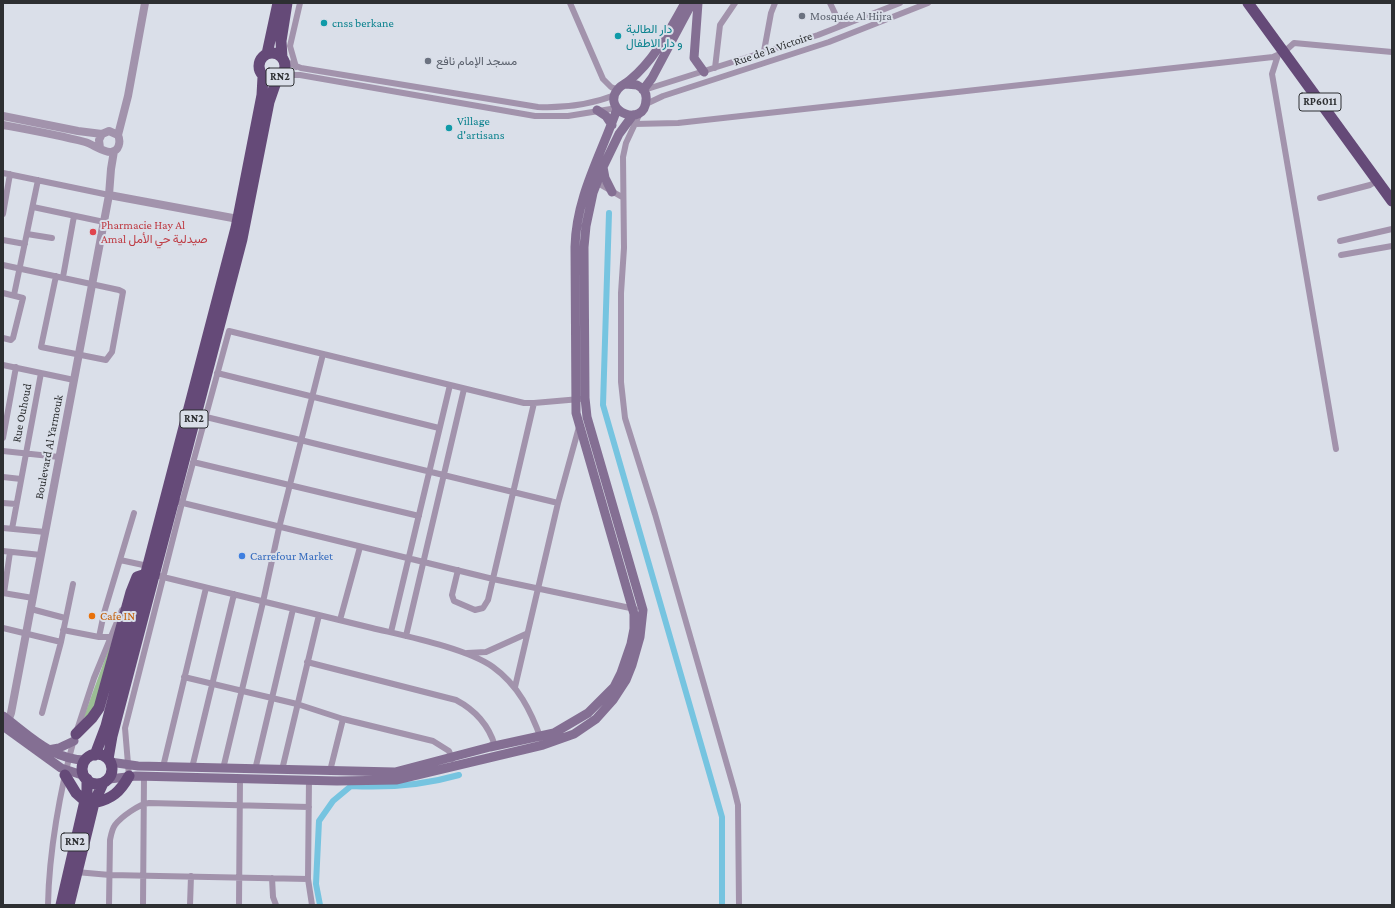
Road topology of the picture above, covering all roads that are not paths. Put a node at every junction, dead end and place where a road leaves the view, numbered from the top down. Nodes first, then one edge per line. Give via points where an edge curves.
1 (145, 3) edge
2 (278, 3) edge
3 (287, 3) edge
4 (300, 3) edge
5 (570, 3) edge
6 (685, 3) edge
7 (692, 3) edge
8 (698, 3) edge
9 (735, 3) edge
10 (775, 3) edge
11 (830, 3) edge
12 (900, 3) edge
13 (928, 3) edge
14 (1253, 6) edge
15 (841, 26) junction
16 (764, 51) junction
17 (1284, 52) junction
18 (1392, 52) edge
19 (266, 54) junction
20 (283, 60) junction
21 (296, 67) junction
22 (715, 68) junction
23 (704, 72) junction
24 (263, 77) junction
25 (279, 77) junction
26 (626, 84) junction
27 (643, 90) junction
28 (616, 92) junction
29 (646, 104) junction
30 (617, 109) junction
31 (597, 110) junction
32 (3, 116) edge
33 (635, 117) junction
34 (122, 119) junction
35 (3, 125) edge
36 (612, 125) junction
37 (105, 132) junction
38 (118, 135) junction
39 (102, 149) junction
40 (114, 151) junction
41 (603, 167) junction
42 (111, 169) junction
43 (3, 172) edge
44 (10, 174) junction
45 (38, 180) junction
46 (593, 180) junction
47 (1380, 180) junction
48 (1392, 190) edge
49 (612, 192) junction
50 (109, 195) junction
51 (622, 197) junction
52 (1320, 198) dead end
53 (1392, 202) edge
54 (33, 207) junction
55 (3, 214) edge
56 (74, 216) junction
57 (238, 220) junction
58 (104, 222) junction
59 (1392, 229) edge
60 (27, 234) junction
61 (52, 238) dead end
62 (3, 240) edge
63 (1340, 241) dead end
64 (25, 244) junction
65 (1392, 246) edge
66 (1341, 255) dead end
67 (3, 265) edge
68 (20, 268) junction
69 (60, 276) junction
70 (92, 284) junction
71 (3, 293) edge
72 (14, 295) junction
73 (3, 338) edge
74 (79, 354) junction
75 (323, 354) junction
76 (3, 364) edge
77 (16, 367) junction
78 (41, 373) junction
79 (217, 373) junction
80 (74, 380) junction
81 (450, 385) junction
82 (464, 388) junction
83 (312, 397) junction
84 (585, 398) junction
85 (575, 399) junction
86 (534, 403) junction
87 (200, 416) junction
88 (579, 426) junction
89 (439, 428) junction
90 (3, 438) edge
91 (301, 440) junction
92 (1336, 449) dead end
93 (3, 451) edge
94 (25, 453) junction
95 (60, 457) junction
96 (193, 462) junction
97 (429, 472) junction
98 (444, 476) junction
99 (3, 477) edge
100 (20, 479) junction
101 (290, 486) junction
102 (514, 493) junction
103 (177, 502) junction
104 (3, 503) edge
105 (16, 504) junction
106 (558, 504) junction
107 (134, 513) dead end
108 (418, 516) junction
109 (3, 528) edge
110 (279, 528) junction
111 (12, 529) junction
112 (45, 532) junction
113 (360, 547) junction
114 (6, 551) edge
115 (41, 555) junction
116 (409, 559) junction
117 (120, 560) junction
118 (424, 562) junction
119 (458, 570) junction
120 (152, 573) junction
121 (493, 579) junction
122 (73, 584) dead end
123 (206, 588) junction
124 (538, 589) junction
125 (130, 592) junction
126 (3, 593) edge
127 (234, 594) junction
128 (33, 598) junction
129 (263, 602) junction
130 (31, 609) junction
131 (293, 609) junction
132 (638, 610) junction
133 (319, 615) junction
134 (65, 618) junction
135 (340, 620) junction
136 (3, 628) edge
137 (63, 630) junction
138 (391, 632) junction
139 (26, 634) junction
140 (526, 634) junction
141 (406, 636) junction
142 (110, 637) junction
143 (99, 638) junction
144 (61, 642) junction
145 (463, 653) junction
146 (307, 662) junction
147 (184, 677) junction
148 (213, 684) junction
149 (515, 687) junction
150 (242, 691) junction
151 (272, 698) junction
152 (297, 704) junction
153 (42, 713) dead end
154 (343, 719) junction
155 (5, 723) edge
156 (75, 737) junction
157 (541, 741) junction
158 (495, 746) junction
159 (48, 750) junction
160 (91, 757) junction
161 (69, 759) junction
162 (109, 761) junction
163 (452, 762) junction
164 (163, 767) junction
165 (192, 768) junction
166 (223, 769) junction
167 (255, 770) junction
168 (282, 770) junction
169 (129, 771) junction
170 (330, 771) junction
171 (66, 773) junction
172 (144, 776) junction
173 (86, 778) junction
174 (240, 778) junction
175 (309, 780) junction
176 (106, 781) junction
177 (90, 802) junction
178 (145, 804) junction
179 (240, 805) junction
180 (309, 807) junction
181 (76, 872) junction
182 (110, 875) junction
183 (144, 875) junction
184 (191, 876) junction
185 (240, 877) junction
186 (272, 878) junction
187 (308, 879) junction
188 (273, 897) junction
189 (48, 905) edge
190 (61, 905) edge
191 (69, 905) edge
192 (109, 905) edge
193 (143, 905) edge
194 (190, 905) edge
195 (239, 905) edge
196 (272, 905) edge
197 (276, 905) edge
198 (312, 905) edge
199 (739, 905) edge

1 - 34 street
2 - 19 highway, RN2 via 273,33
3 - 20 highway, RN2 via 281,40
4 - 21 street via 290,46
5 - 28 street via 603,79
6 - 26 main road via 654,55
7 - 27 main road
8 - 23 main road via 694,58
9 - 22 street via 720,25
10 - 16 street
11 - 15 street
12 - 15 street, Rue de la Victoire
13 - 29 street, Rue de la Victoire via 829,42
14 - 17 highway, RP6011
15 - 16 street, Rue de la Victoire
16 - 22 street, Rue de la Victoire
17 - 18 street via 1294,42
17 - 33 street via 723,118 678,122
17 - 47 highway, RP6011
17 - 92 street via 1272,74
19 - 20 highway, RN2 via 273,53
19 - 24 highway, RN2 via 258,64
20 - 21 street
20 - 25 highway, RN2 via 285,68
21 - 28 street via 538,107 572,106 597,101
22 - 23 street, Rue de la Victoire
23 - 27 street, Rue de la Victoire
24 - 25 highway, RN2 via 270,80
24 - 57 highway, RN2 via 262,95
25 - 31 street via 300,75 524,115 557,117
25 - 87 highway, RN2 via 269,102 242,239
26 - 27 main road via 634,84
26 - 28 main road
27 - 29 main road
28 - 30 main road
29 - 33 main road
30 - 31 street
30 - 33 main road
30 - 36 main road
31 - 36 main road via 606,116
32 - 37 street
33 - 41 main road via 619,134
33 - 51 street via 623,157
34 - 37 street
34 - 38 street
35 - 39 street via 75,140
36 - 46 main road
37 - 38 street
37 - 39 street via 99,140
38 - 40 street via 119,145
39 - 40 street via 107,152
39 - 42 street, Boulevard Al Yarmouk
40 - 42 street, Boulevard Al Yarmouk
41 - 46 main road
41 - 49 main road
42 - 50 street, Boulevard Al Yarmouk
43 - 44 street
44 - 45 street
44 - 55 street
45 - 50 street
45 - 54 street
46 - 49 street
46 - 84 main road via 584,242
46 - 85 main road via 578,215 575,236
47 - 48 highway, RP6011
47 - 52 street
47 - 53 highway, RP6011
49 - 51 street
50 - 57 street
50 - 58 street, Boulevard Al Yarmouk
51 - 199 street via 622,403 738,805
54 - 56 street
54 - 60 street
56 - 58 street
56 - 69 street
57 - 120 highway, RN2
58 - 70 street, Boulevard Al Yarmouk
59 - 63 street
60 - 61 street
60 - 64 street
62 - 64 street
64 - 68 street
65 - 66 street
67 - 68 street
68 - 69 street
68 - 72 street
69 - 70 street
69 - 74 street via 41,348
70 - 74 street, Boulevard Al Yarmouk
70 - 74 street via 123,292 122,303 109,358 106,360
71 - 72 street
72 - 73 street via 23,298 12,340
74 - 80 street, Boulevard Al Yarmouk
75 - 79 street via 229,331
75 - 81 street
75 - 83 street
76 - 77 street
77 - 78 street
77 - 90 street
78 - 80 street
78 - 94 street, Rue Ouhoud
79 - 83 street
79 - 87 street
80 - 95 street, Boulevard Al Yarmouk
81 - 82 street
81 - 89 street
82 - 86 street
82 - 98 street
83 - 89 street
83 - 91 street
84 - 85 street
84 - 132 main road via 587,418
85 - 86 street
85 - 88 main road
86 - 102 street
87 - 91 street
87 - 96 street
87 - 103 highway, RN2
88 - 106 street
88 - 132 main road
89 - 97 street
91 - 97 street
91 - 101 street
93 - 94 street
94 - 95 street
94 - 100 street, Rue Ouhoud
95 - 112 street, Boulevard Al Yarmouk
96 - 101 street
96 - 103 street
97 - 98 street
97 - 108 street
98 - 102 street
98 - 118 street
99 - 100 street
100 - 105 street, Rue Ouhoud
101 - 108 street
101 - 110 street
102 - 106 street
102 - 121 street
103 - 110 street
103 - 120 highway, RN2
104 - 105 street
105 - 111 street, Rue Ouhoud
106 - 124 street
107 - 117 street
108 - 116 street
109 - 111 street
110 - 113 street
110 - 129 street
111 - 112 street
112 - 115 street, Boulevard Al Yarmouk
113 - 116 street
113 - 135 street
114 - 115 street
114 - 126 street
115 - 128 street, Boulevard Al Yarmouk
116 - 118 street
116 - 138 street
117 - 120 street
117 - 143 street
118 - 119 street
118 - 141 street
119 - 121 street
119 - 121 street via 452,595 454,601 475,610 486,605
120 - 123 street
120 - 125 highway via 137,577
120 - 160 highway, RN2 via 103,734
120 - 162 highway, RN2 via 112,736
120 - 169 street via 125,728
121 - 124 street
122 - 134 street
123 - 127 street
123 - 147 street
124 - 132 street
124 - 140 street
125 - 142 street
125 - 156 highway via 99,708
126 - 128 street
127 - 129 street
127 - 148 street
128 - 130 street, Boulevard Al Yarmouk
129 - 131 street
129 - 150 street
130 - 134 street
130 - 139 street, Boulevard Al Yarmouk
131 - 133 street
131 - 151 street
132 - 157 main road via 632,638 614,687 582,718
133 - 135 street
133 - 146 street
134 - 137 street
135 - 138 street
136 - 139 street
137 - 143 street
137 - 144 street
138 - 141 street
139 - 144 street
139 - 155 street, Boulevard Al Yarmouk
140 - 145 street via 486,652
140 - 149 street
141 - 145 street
142 - 143 street
142 - 156 street via 86,698
144 - 153 street
145 - 149 street via 492,666
146 - 152 street
146 - 158 street via 456,700 479,718
147 - 148 street
147 - 164 street
148 - 150 street
148 - 165 street
149 - 157 street via 529,710
150 - 151 street
150 - 166 street
151 - 152 street
151 - 167 street
152 - 154 street
152 - 168 street
154 - 163 street via 433,741 446,748
154 - 170 street
155 - 159 main road
155 - 171 main road
156 - 159 main road via 64,746
156 - 161 street
157 - 158 main road
157 - 163 main road
158 - 163 main road
159 - 161 main road
160 - 161 main road
160 - 162 highway via 102,755
160 - 173 highway, RN2 via 83,766
161 - 171 street
162 - 169 main road
162 - 176 highway, RN2 via 112,772
163 - 170 main road via 395,772
163 - 175 main road via 396,780
164 - 165 main road
164 - 169 main road
165 - 166 main road
166 - 167 main road
167 - 168 main road
168 - 170 main road
169 - 172 main road
169 - 176 main road
169 - 177 highway via 121,790 114,796
171 - 173 main road
171 - 177 highway via 76,793
171 - 189 street via 53,852
172 - 174 main road
172 - 178 street
173 - 176 highway via 96,784
173 - 177 highway, RN2
174 - 175 main road
174 - 179 street
175 - 180 street
176 - 177 highway, RN2
177 - 181 highway, RN2
177 - 190 highway, RN2
178 - 179 street
178 - 182 street via 114,826 110,840
178 - 183 street
179 - 180 street
179 - 185 street
180 - 187 street
181 - 182 street
181 - 191 highway, RN2
182 - 183 street
182 - 192 street
183 - 184 street
183 - 193 street
184 - 185 street
184 - 194 street
185 - 186 street
185 - 195 street
186 - 187 street
186 - 188 street
187 - 198 street
188 - 196 street
188 - 197 street

